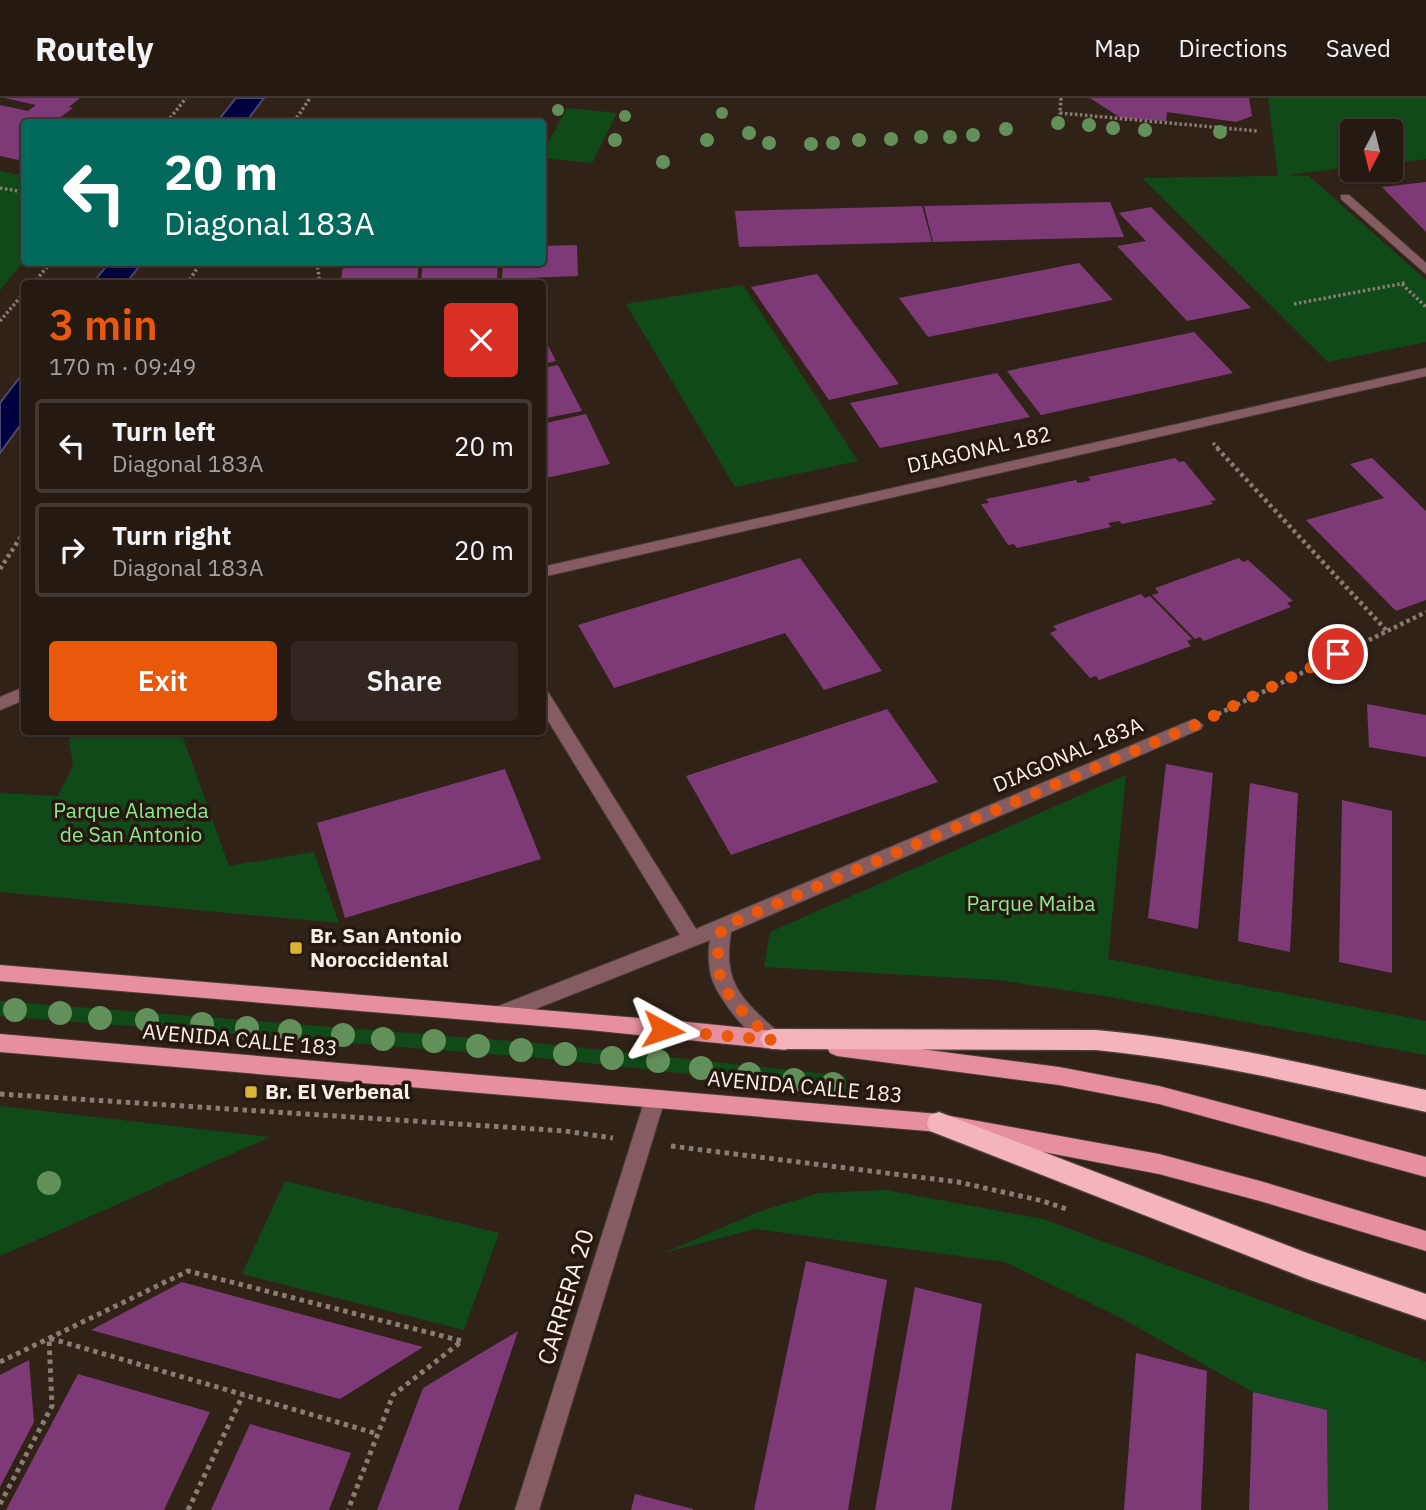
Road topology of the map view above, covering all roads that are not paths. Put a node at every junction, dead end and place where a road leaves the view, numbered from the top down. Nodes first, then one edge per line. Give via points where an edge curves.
1 (1345, 197) dead end
2 (1426, 270) edge
3 (1426, 372) edge
4 (546, 571) edge
5 (21, 691) edge
6 (0, 693) edge
7 (21, 693) edge
8 (546, 702) edge
9 (0, 704) edge
10 (1195, 725) road end
11 (722, 927) junction
12 (692, 939) junction
13 (0, 973) edge
14 (498, 1015) junction
15 (772, 1040) junction
16 (0, 1044) edge
17 (655, 1099) junction
18 (1426, 1101) edge
19 (939, 1123) junction
20 (1426, 1167) edge
21 (1426, 1241) edge
22 (1426, 1307) edge
23 (527, 1510) edge

1 - 2 street
3 - 4 street, DIAGONAL 182
5 - 6 street
7 - 9 street
8 - 12 street
10 - 11 street, DIAGONAL 183A
11 - 12 street, DIAGONAL 183A
11 - 15 street via 716,968 723,987
12 - 14 street, DIAGONAL 183A
13 - 14 main road, AVENIDA CALLE 183
14 - 15 main road, AVENIDA CALLE 183
15 - 18 highway via 1150,1044 1222,1055
15 - 20 main road, AVENIDA CALLE 183 via 964,1062 1159,1095
16 - 17 main road, AVENIDA CALLE 183
17 - 19 main road, AVENIDA CALLE 183
17 - 23 street, CARRERA 20
19 - 21 main road, AVENIDA CALLE 183 via 1160,1164
19 - 22 highway via 1307,1266

